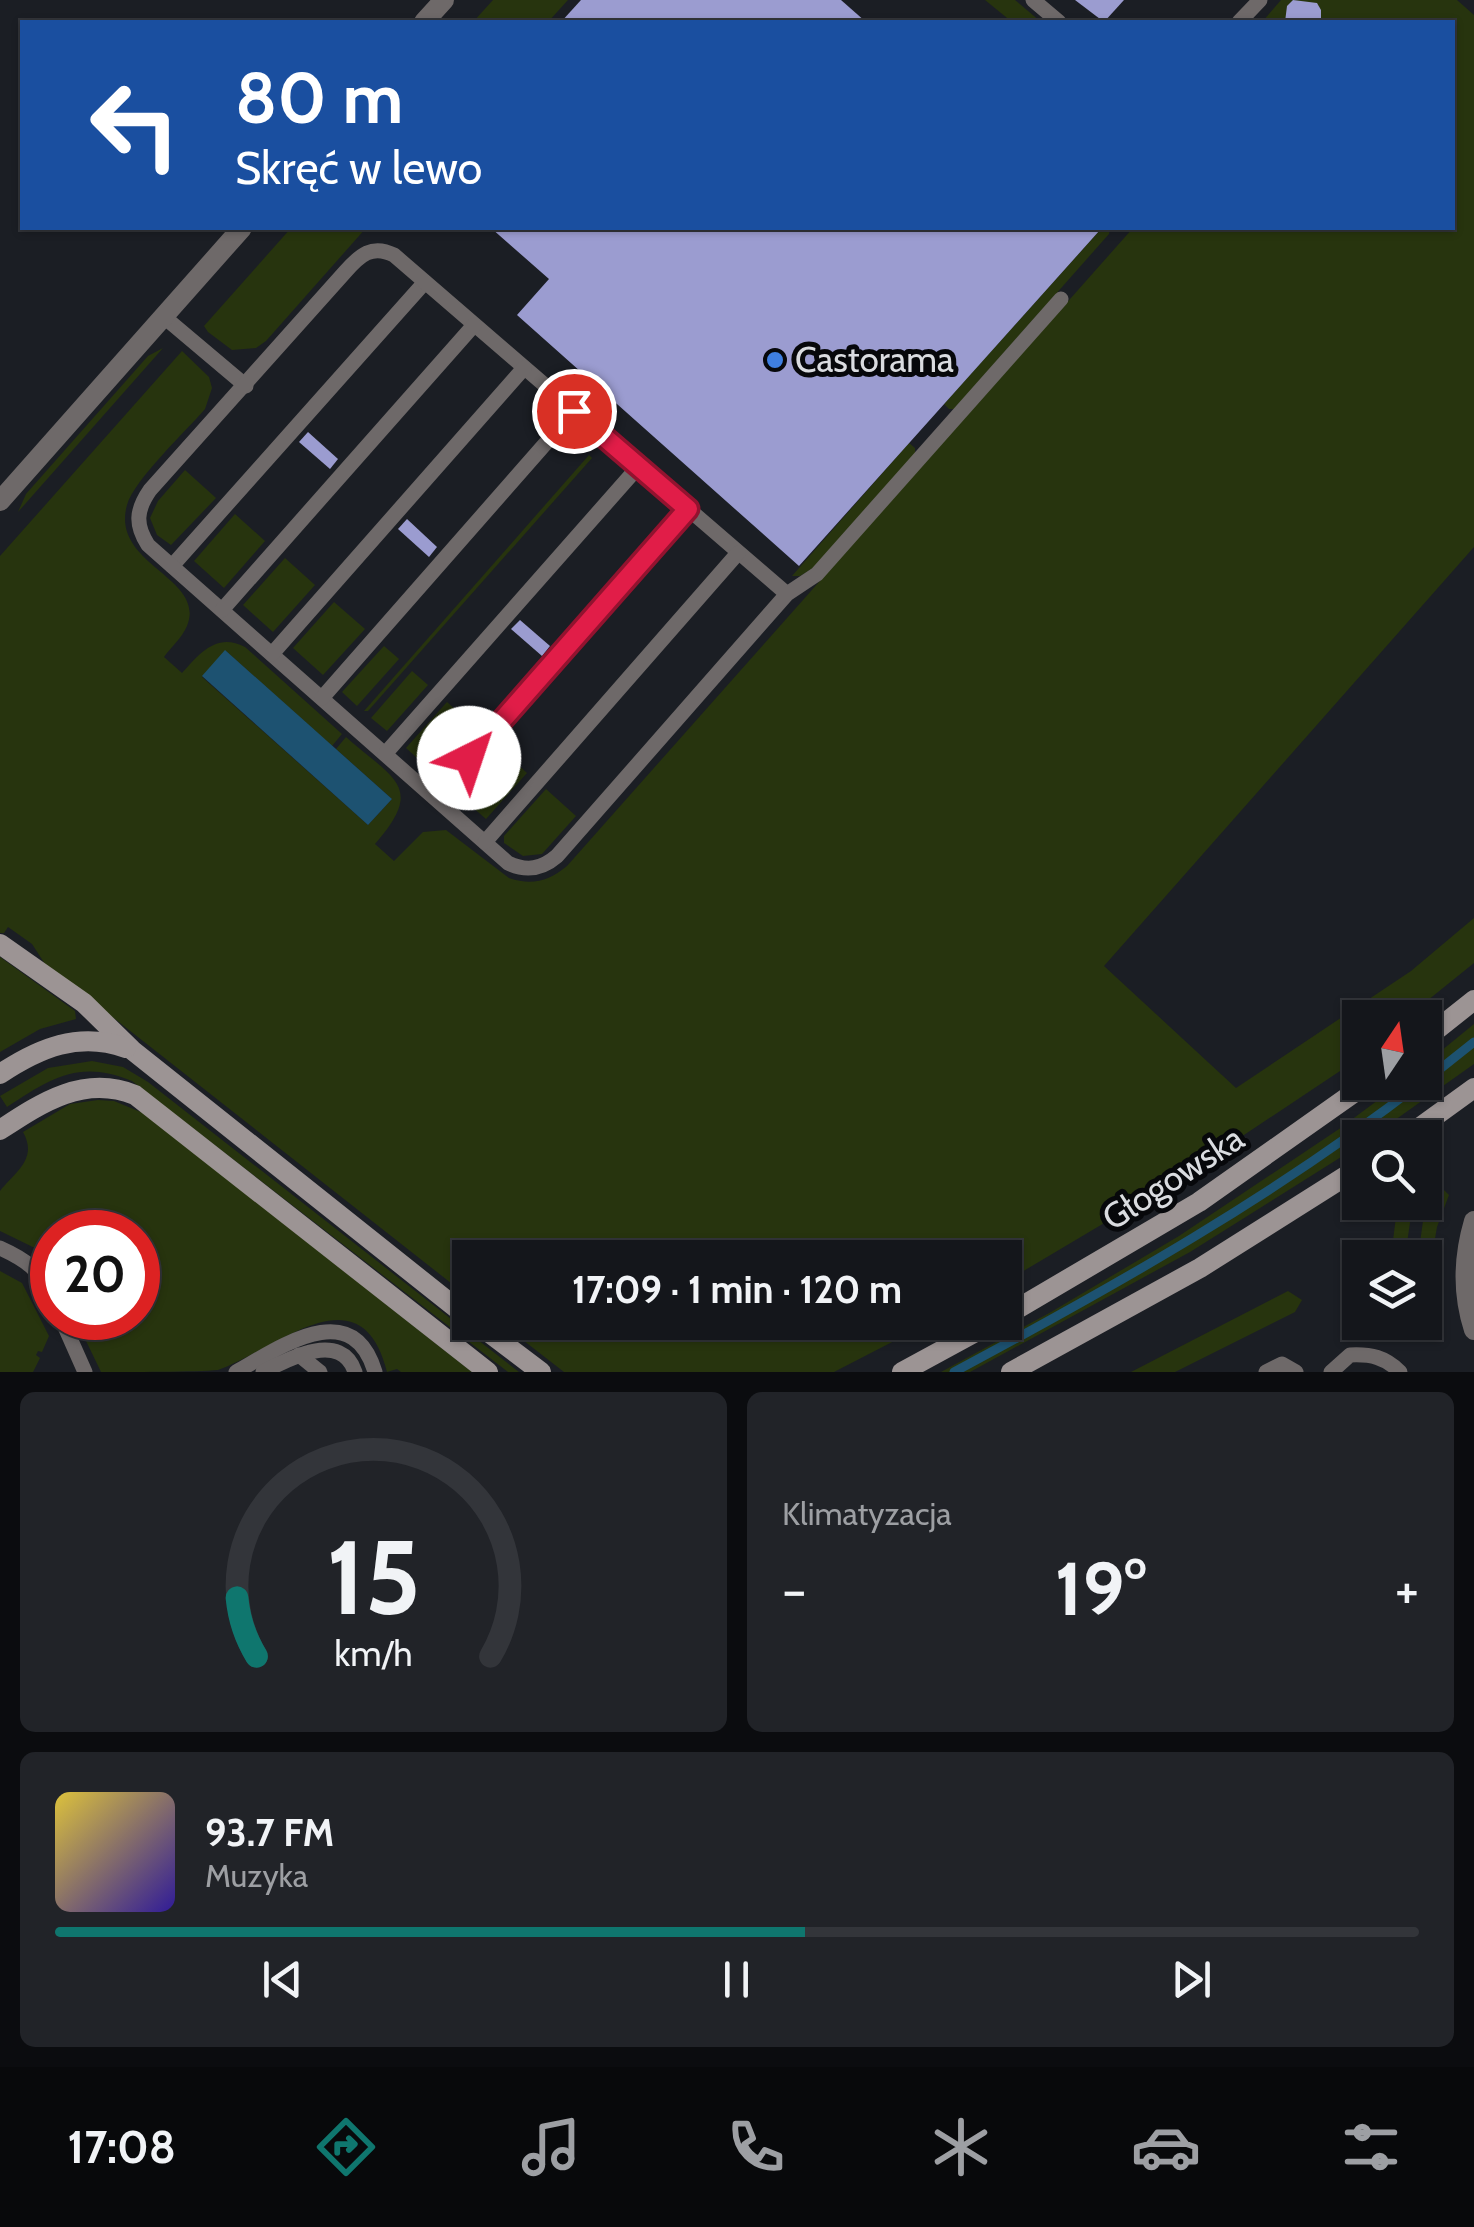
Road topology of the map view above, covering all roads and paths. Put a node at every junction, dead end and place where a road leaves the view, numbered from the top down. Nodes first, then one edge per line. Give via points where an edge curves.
1 (444, 0) edge
2 (1034, 0) edge
3 (1260, 0) edge
4 (426, 20) edge
5 (1057, 20) edge
6 (1241, 20) edge
7 (240, 230) edge
8 (425, 282) junction
9 (1060, 298) dead end
10 (163, 316) junction
11 (474, 325) junction
12 (524, 368) junction
13 (246, 386) junction
14 (574, 411) junction
15 (638, 466) junction
16 (0, 501) edge
17 (688, 509) junction
18 (738, 552) junction
19 (172, 566) junction
20 (787, 594) junction
21 (222, 610) junction
22 (272, 654) junction
23 (322, 698) junction
24 (385, 754) junction
25 (434, 798) junction
26 (484, 842) junction
27 (0, 944) edge
28 (1474, 1000) edge
29 (1442, 1026) edge
30 (132, 1050) junction
31 (0, 1074) edge
32 (1474, 1088) edge
33 (1344, 1100) edge
34 (1430, 1120) edge
35 (0, 1130) edge
36 (1342, 1179) edge
37 (1474, 1221) edge
38 (0, 1248) edge
39 (30, 1263) edge
40 (452, 1305) edge
41 (1022, 1306) edge
42 (1474, 1330) edge
43 (71, 1340) edge
44 (498, 1340) edge
45 (961, 1340) edge
46 (300, 1354) junction
47 (85, 1372) edge
48 (236, 1372) edge
49 (263, 1372) edge
50 (320, 1372) edge
51 (355, 1372) edge
52 (375, 1372) edge
53 (488, 1372) edge
54 (541, 1372) edge
55 (902, 1372) edge
56 (1011, 1372) edge
57 (1266, 1372) edge
58 (1296, 1372) edge
59 (1331, 1372) edge
60 (1400, 1372) edge

1 - 4 street
2 - 5 lane
3 - 6 lane
7 - 10 street
8 - 11 lane
8 - 13 lane via 387,251 361,255
8 - 19 lane
9 - 20 lane via 818,574
10 - 13 lane
10 - 16 street
11 - 12 lane
11 - 21 lane
12 - 14 lane
12 - 22 lane
13 - 19 lane via 139,508 141,534
14 - 15 lane
14 - 23 lane
15 - 17 lane
15 - 24 lane
17 - 18 lane
17 - 25 lane
18 - 20 lane
18 - 26 lane
19 - 21 lane
20 - 26 lane via 549,864 516,867
21 - 22 lane
22 - 23 lane
23 - 24 lane
24 - 25 lane
25 - 26 lane
27 - 30 main road via 84,1004
28 - 29 main road
30 - 31 main road via 68,1042
30 - 40 main road
32 - 34 main road
33 - 41 main road, Głogowska via 1199,1202
35 - 53 main road via 64,1093 96,1087 135,1095
36 - 56 main road via 1200,1268
37 - 42 street via 1464,1270
38 - 39 lane
43 - 47 lane
44 - 54 main road
45 - 55 main road
46 - 49 lane
46 - 50 lane
46 - 51 lane via 331,1352
48 - 52 lane via 298,1338 333,1332 365,1348
57 - 58 lane via 1282,1364
59 - 60 lane via 1350,1355 1366,1354

